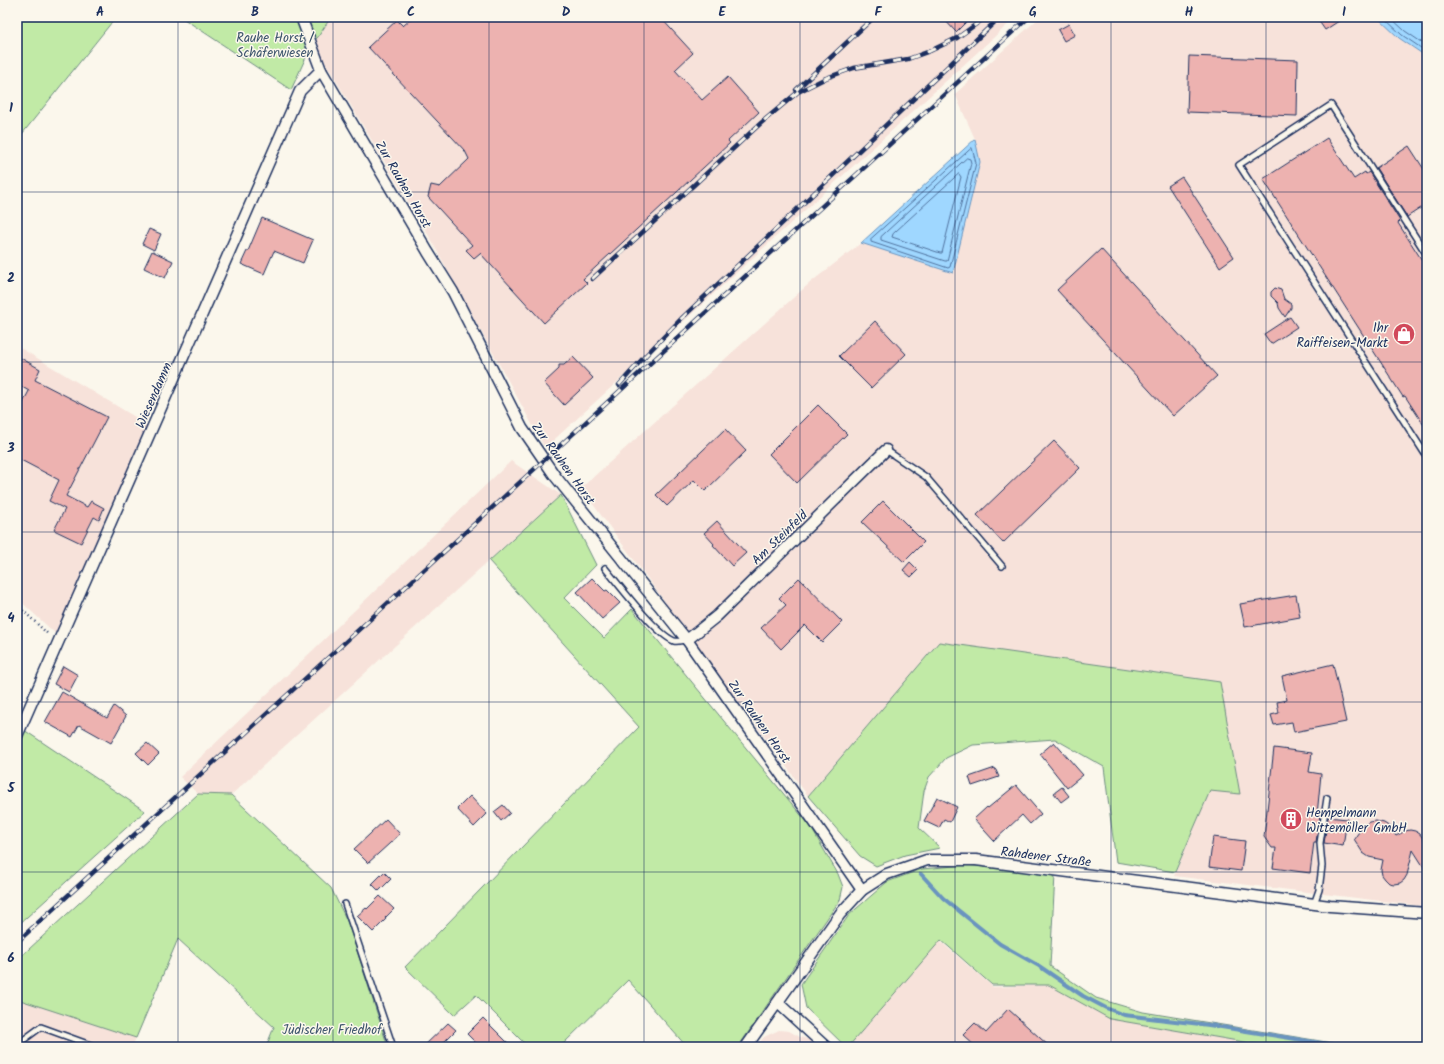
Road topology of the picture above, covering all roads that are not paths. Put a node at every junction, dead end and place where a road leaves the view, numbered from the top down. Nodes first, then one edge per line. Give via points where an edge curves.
1 (301, 17) edge
2 (321, 70) junction
3 (1427, 255) edge
4 (886, 450) joint
5 (1427, 457) edge
6 (1002, 566) dead end
7 (605, 568) dead end
8 (687, 640) junction
9 (17, 736) edge
10 (1327, 798) dead end
11 (862, 890) junction
12 (345, 904) dead end
13 (1314, 904) junction
14 (1427, 913) edge
15 (778, 1003) junction
16 (19, 1047) edge
17 (96, 1047) edge
18 (393, 1047) edge
19 (746, 1047) edge
20 (826, 1047) edge

1 - 2 street, Zur Rauhen Horst
2 - 8 street, Zur Rauhen Horst via 453,292 522,428 556,476
2 - 9 street, Wiesendamm via 300,91
3 - 5 lane via 1331,105 1239,165
4 - 6 lane via 926,477
4 - 8 street, Am Steinfeld via 717,616
7 - 8 lane via 666,636 676,642
8 - 11 street, Zur Rauhen Horst
10 - 13 lane via 1320,843 1322,866 1319,890
11 - 13 street, Rahdener Straße via 887,874 926,860 976,860
11 - 15 street, Rahdener Straße via 840,914
12 - 18 lane
13 - 14 street, Rahdener Straße
15 - 19 street, Rahdener Straße
15 - 20 street
16 - 17 lane via 22,1040 41,1027

